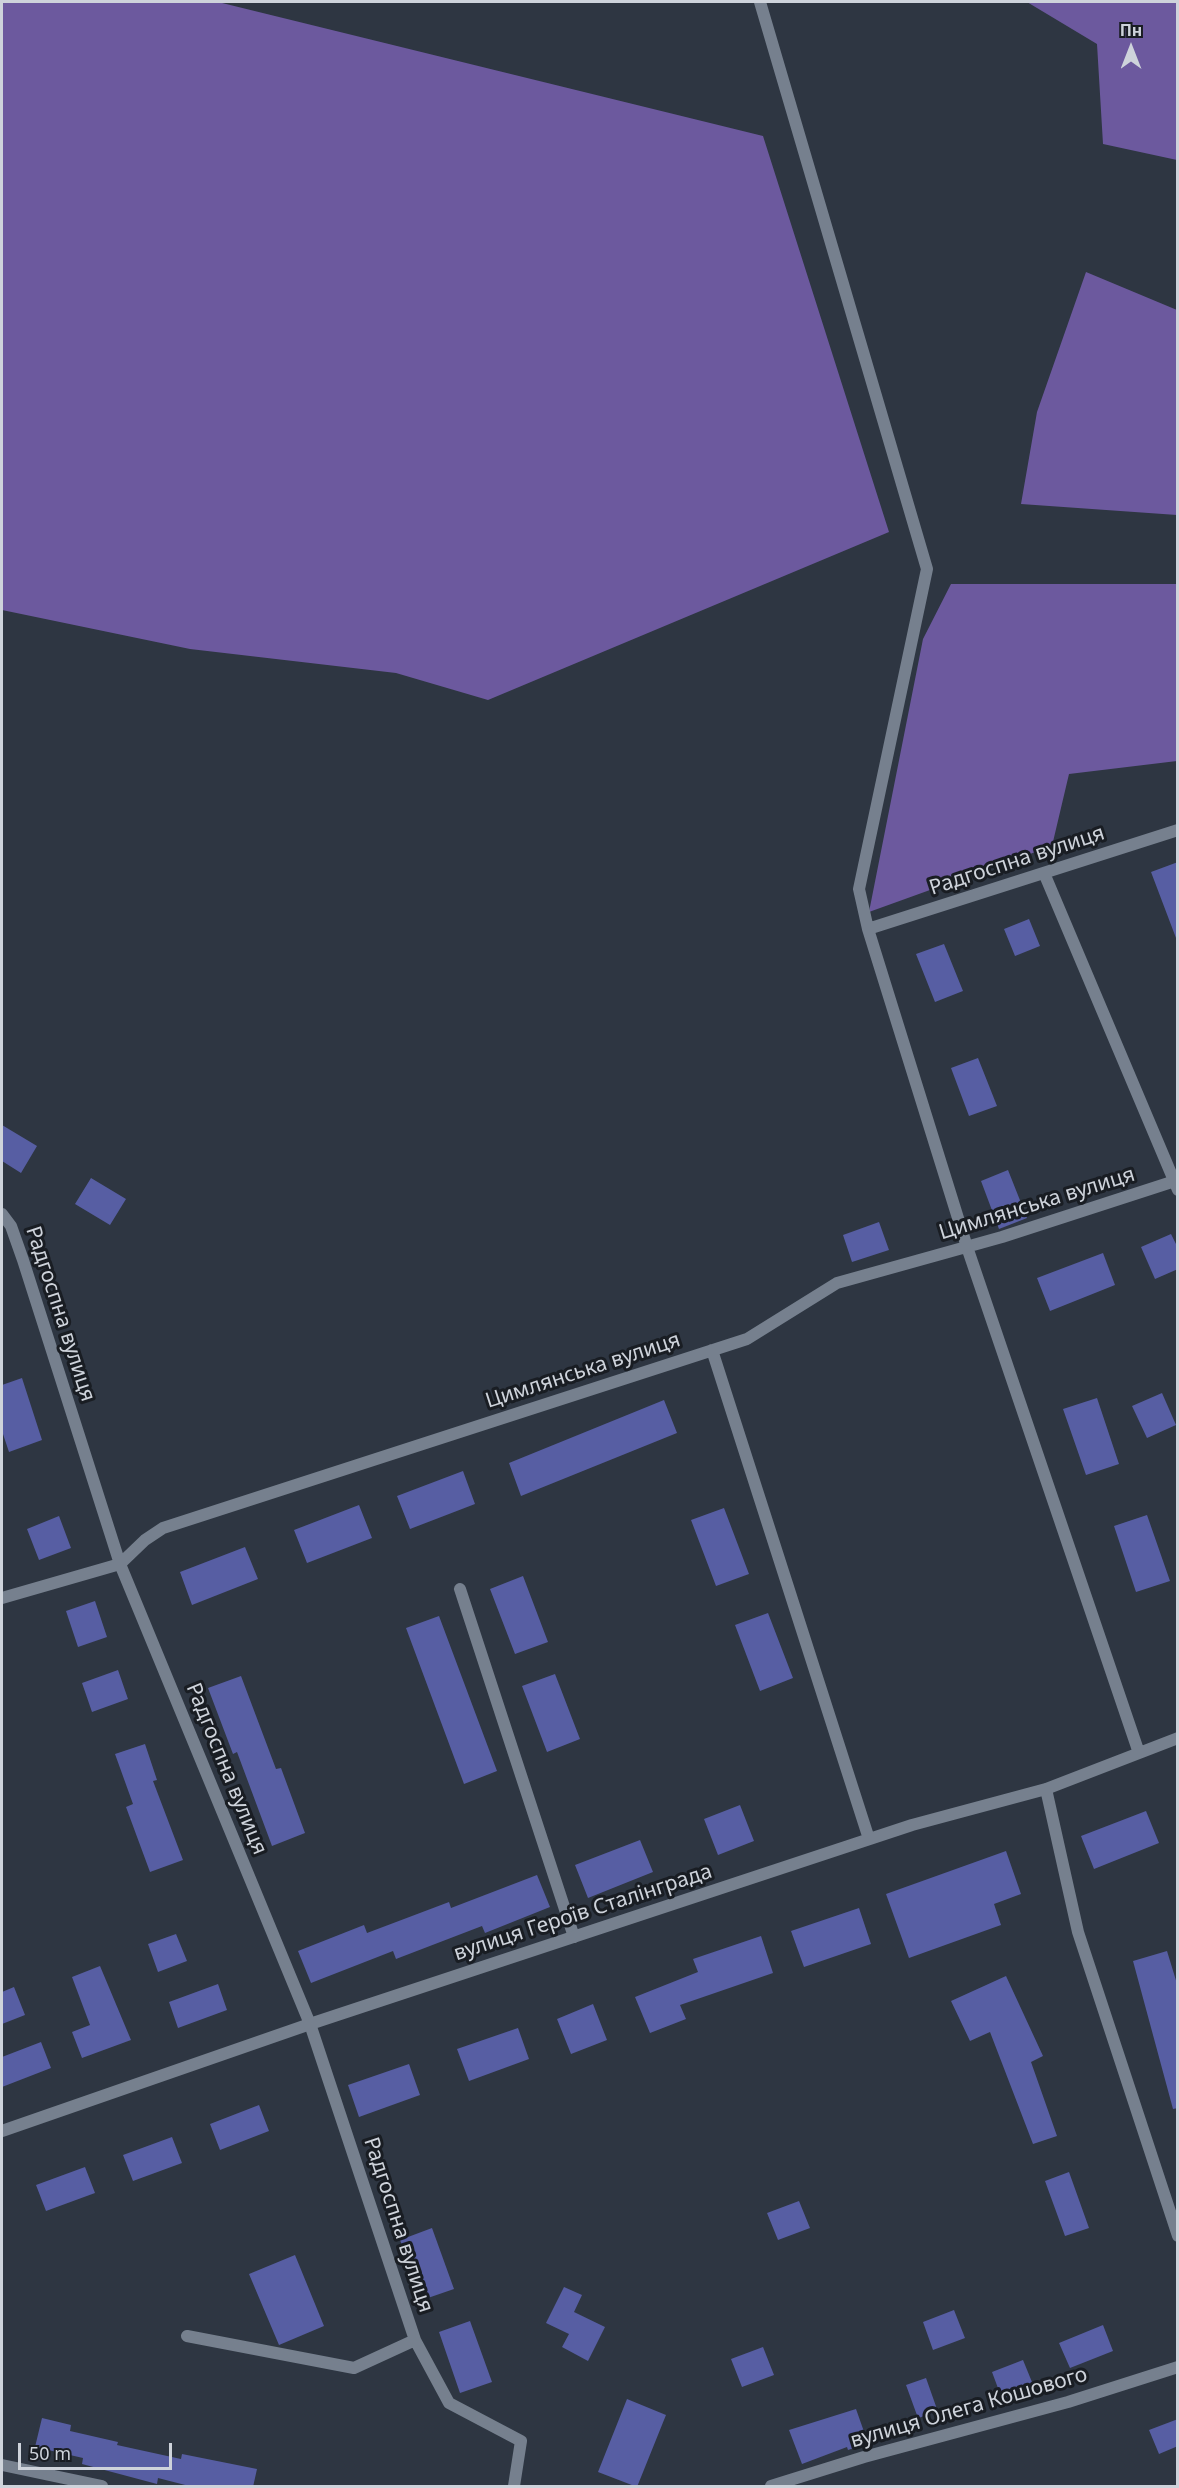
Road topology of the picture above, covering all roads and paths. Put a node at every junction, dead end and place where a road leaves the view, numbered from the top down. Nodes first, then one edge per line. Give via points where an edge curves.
1 (760, 2) edge
2 (1178, 830) edge
3 (1044, 873) junction
4 (868, 929) junction
5 (1176, 1184) edge
6 (2, 1214) edge
7 (967, 1247) junction
8 (712, 1350) junction
9 (120, 1564) junction
10 (460, 1589) dead end
11 (2, 1598) edge
12 (1178, 1738) edge
13 (1139, 1753) junction
14 (1046, 1789) junction
15 (869, 1839) junction
16 (574, 1937) junction
17 (310, 2024) junction
18 (2, 2131) edge
19 (1178, 2236) edge
20 (187, 2336) dead end
21 (415, 2340) junction
22 (1178, 2367) edge
23 (2, 2464) edge
24 (102, 2487) edge
25 (514, 2487) edge
26 (771, 2487) edge

1 - 4 street via 927,569 860,890
2 - 3 street, Радгоспна вулиця
3 - 4 street, Радгоспна вулиця
3 - 5 street
4 - 7 street
5 - 7 street, Цимлянська вулиця
6 - 9 street, Радгоспна вулиця via 11,1226 23,1260
7 - 8 street, Цимлянська вулиця via 837,1283 747,1339
7 - 13 street
8 - 9 street, Цимлянська вулиця via 163,1528
8 - 15 street
9 - 11 street, Цимлянська вулиця
9 - 17 street, Радгоспна вулиця
10 - 16 street
12 - 13 street, вулиця Героїв Сталінграда
13 - 14 street, вулиця Героїв Сталінграда
14 - 15 street, вулиця Героїв Сталінграда
14 - 19 street via 1078,1932
15 - 16 street, вулиця Героїв Сталінграда
16 - 17 street, вулиця Героїв Сталінграда
17 - 18 street, вулиця Героїв Сталінграда
17 - 21 street, Радгоспна вулиця
20 - 21 street, Радгоспна вулиця via 354,2368
21 - 25 street, Радгоспна вулиця via 449,2403 521,2441
22 - 26 street, вулиця Олега Кошового
23 - 24 street

